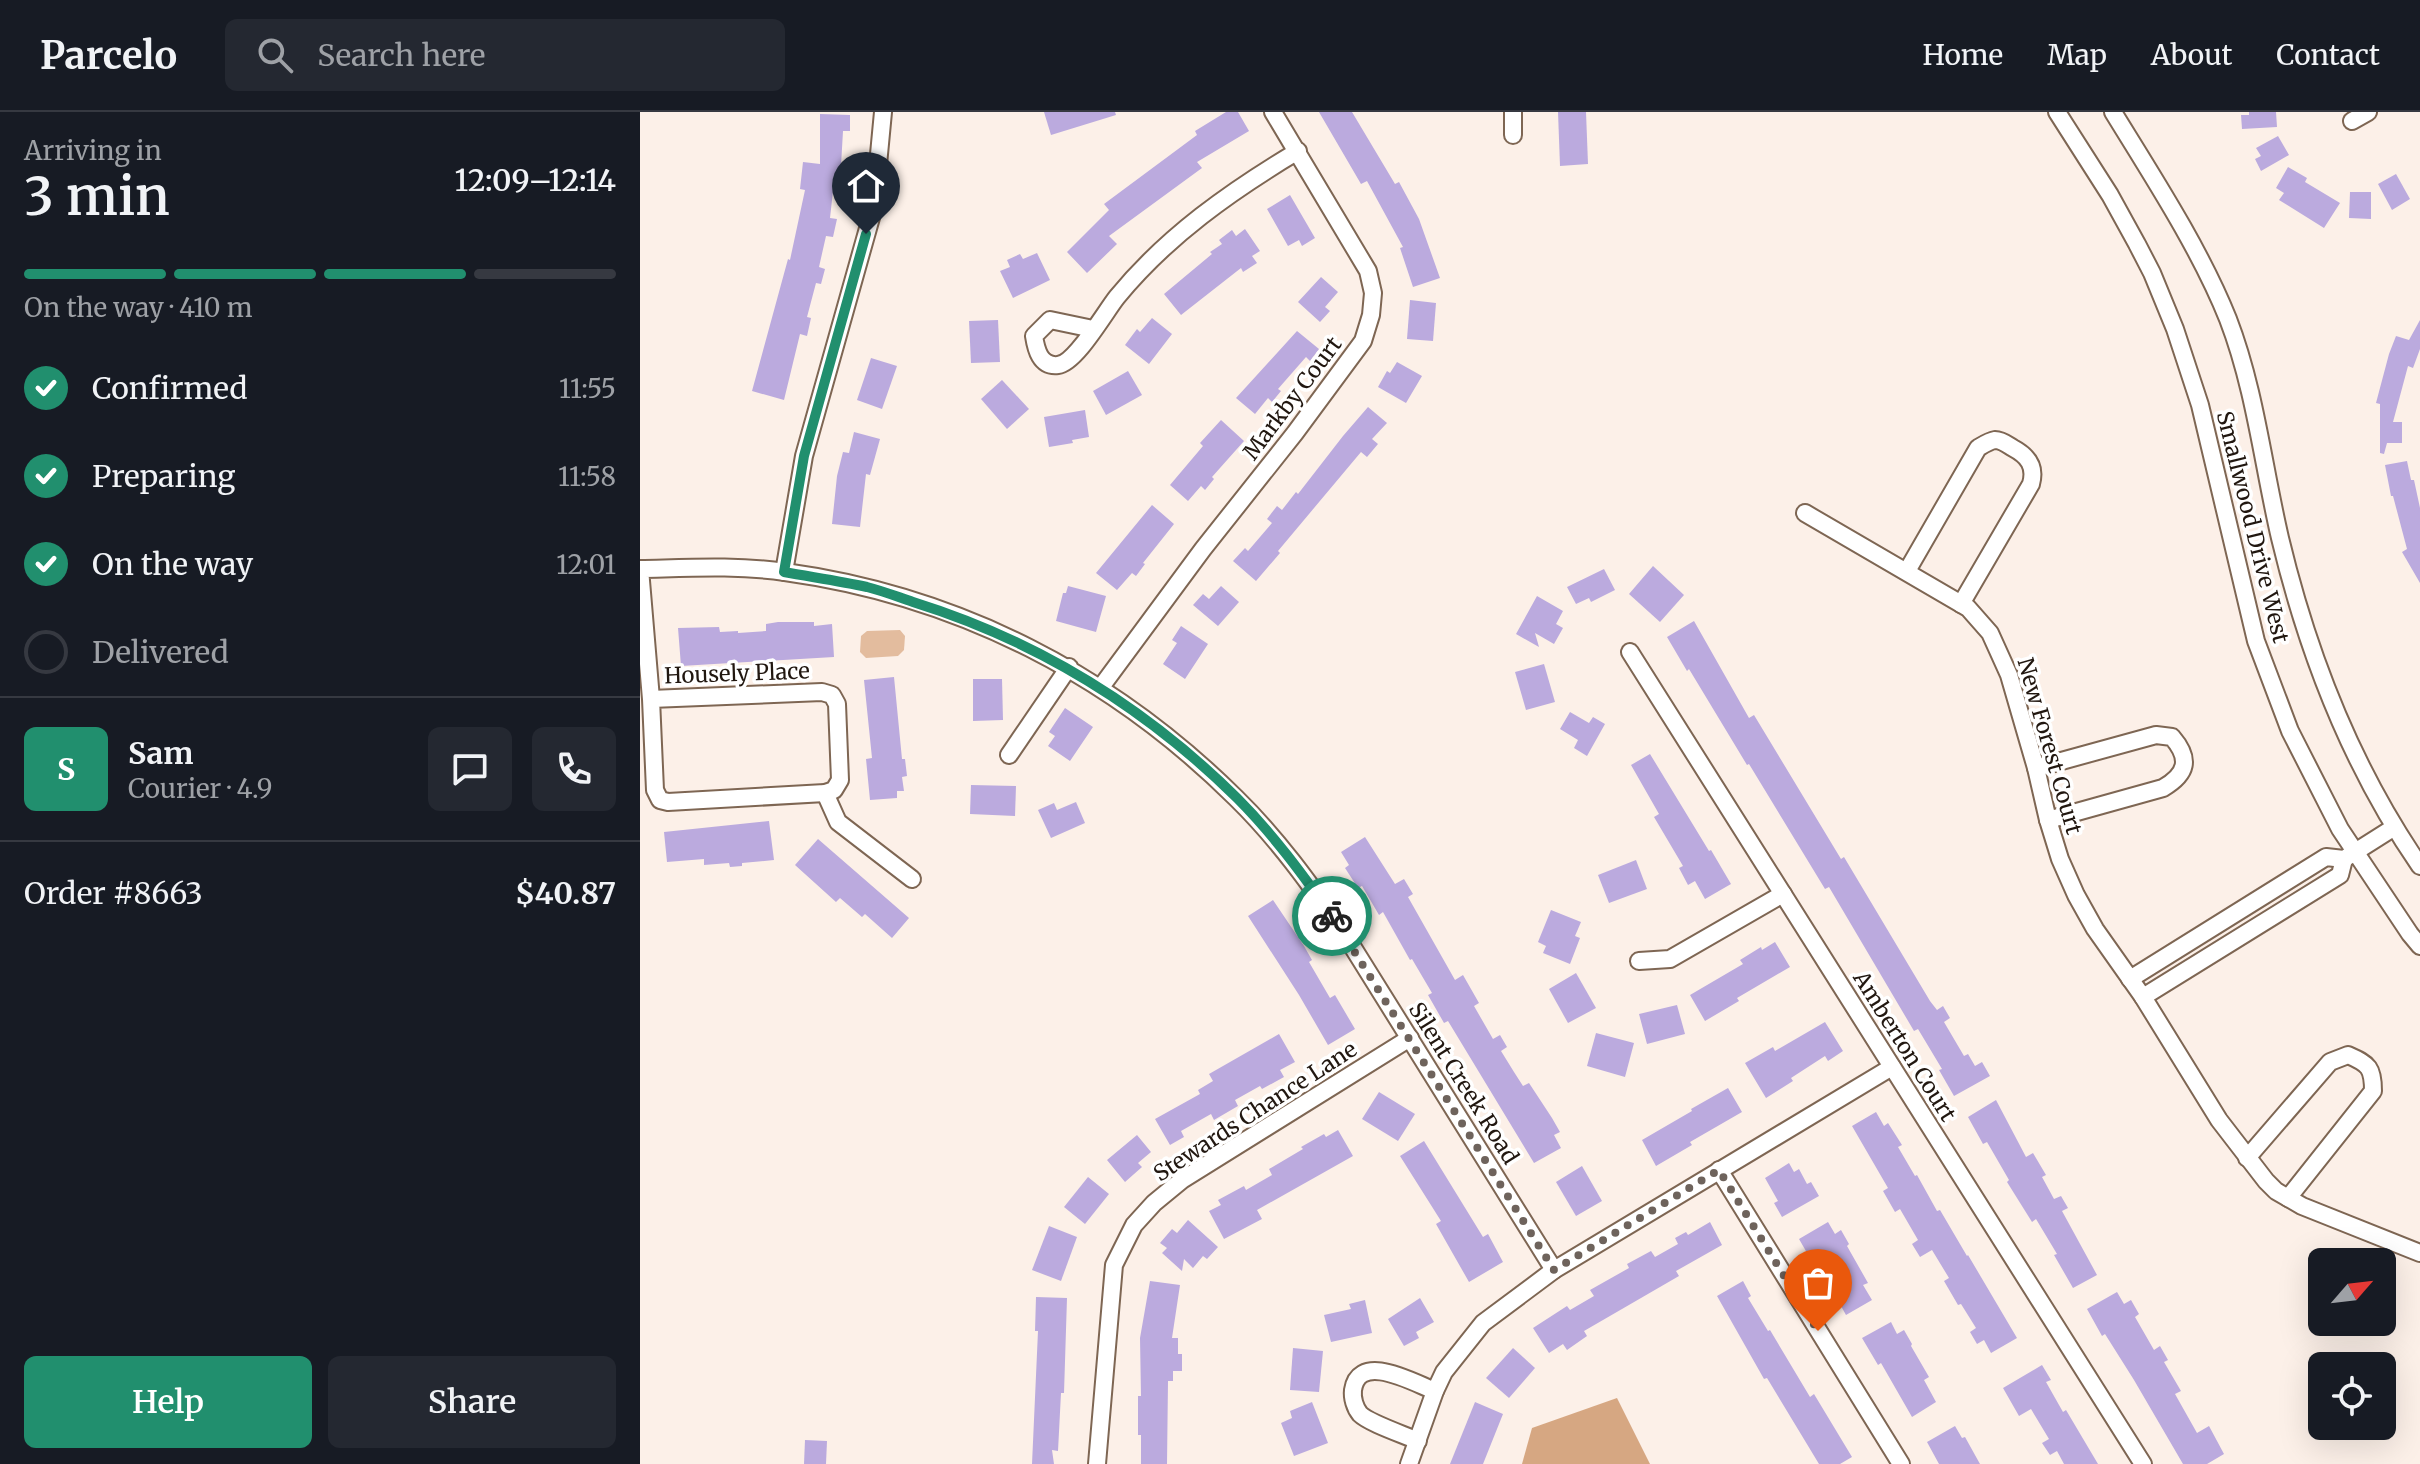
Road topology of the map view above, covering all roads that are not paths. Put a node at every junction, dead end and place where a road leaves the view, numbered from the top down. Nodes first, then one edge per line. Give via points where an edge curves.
1 (883, 112) edge
2 (1273, 112) edge
3 (1513, 112) edge
4 (2057, 112) edge
5 (2113, 112) edge
6 (2368, 112) edge
7 (2352, 121) dead end
8 (1513, 135) dead end
9 (1298, 151) junction
10 (1093, 329) dead end
11 (1805, 513) dead end
12 (640, 569) edge
13 (1907, 571) junction
14 (784, 572) junction
15 (1961, 604) junction
16 (1630, 652) dead end
17 (1069, 667) junction
18 (1101, 687) junction
19 (651, 699) junction
20 (1009, 755) dead end
21 (2036, 768) junction
22 (825, 793) junction
23 (2048, 820) junction
24 (2393, 828) junction
25 (2349, 856) junction
26 (2420, 866) edge
27 (912, 879) dead end
28 (1783, 894) junction
29 (2420, 946) edge
30 (1639, 961) dead end
31 (2130, 979) junction
32 (2143, 997) junction
33 (1410, 1038) junction
34 (1892, 1067) junction
35 (2247, 1158) junction
36 (1719, 1170) junction
37 (2288, 1198) junction
38 (2420, 1253) edge
39 (1554, 1270) junction
40 (1435, 1391) junction
41 (1418, 1441) junction
42 (1097, 1464) edge
43 (1409, 1464) edge
44 (1901, 1464) edge
45 (2143, 1464) edge

1 - 14 street via 874,207 804,456
2 - 9 street, Markby Court
3 - 8 street
4 - 25 street, Smallwood Drive West via 2110,195 2175,329 2200,405 2256,641 2290,731
5 - 24 street, Smallwood Drive West via 2204,268 2228,320 2251,392 2279,536 2308,641 2342,728
6 - 7 street
9 - 10 street via 1163,247
9 - 18 street, Markby Court via 1368,271 1373,293 1363,341
11 - 13 street, New Forest Court
12 - 14 street, Silent Creek Road
12 - 19 street, Housely Place
13 - 15 street, New Forest Court
13 - 15 street via 1978,448 1996,440 2013,448 2029,460 2031,484
14 - 17 street, Silent Creek Road via 868,587 951,613
15 - 21 street, New Forest Court via 1979,618 2000,652
16 - 28 street, Amberton Court
17 - 18 street, Silent Creek Road
17 - 20 street
18 - 33 street, Silent Creek Road via 1179,746 1275,841 1342,930
19 - 22 street, Housely Place via 655,790 660,800
19 - 22 street, Housely Place via 832,695 837,704 840,780
21 - 23 street, New Forest Court
21 - 23 street via 2156,735 2172,737 2184,755 2178,779 2163,788
22 - 27 street via 838,822
23 - 31 street, New Forest Court via 2076,895
24 - 25 street
24 - 26 street, Smallwood Drive West
25 - 29 street, Smallwood Drive West
25 - 31 street via 2326,857
25 - 32 street via 2340,875
28 - 30 street via 1670,959
28 - 34 street, Amberton Court
31 - 32 street, New Forest Court
32 - 35 street, New Forest Court
33 - 39 street, Silent Creek Road
33 - 42 street, Stewards Chance Lane via 1182,1180 1134,1225 1114,1265
34 - 36 street
34 - 45 street, Amberton Court
35 - 37 street, New Forest Court
35 - 37 street via 2330,1062 2348,1055 2369,1067 2373,1091
36 - 39 street
36 - 44 street
37 - 38 street, New Forest Court
39 - 40 street via 1483,1323
40 - 41 street
40 - 41 street via 1382,1370 1359,1378 1353,1389 1353,1403 1361,1415
41 - 43 street

